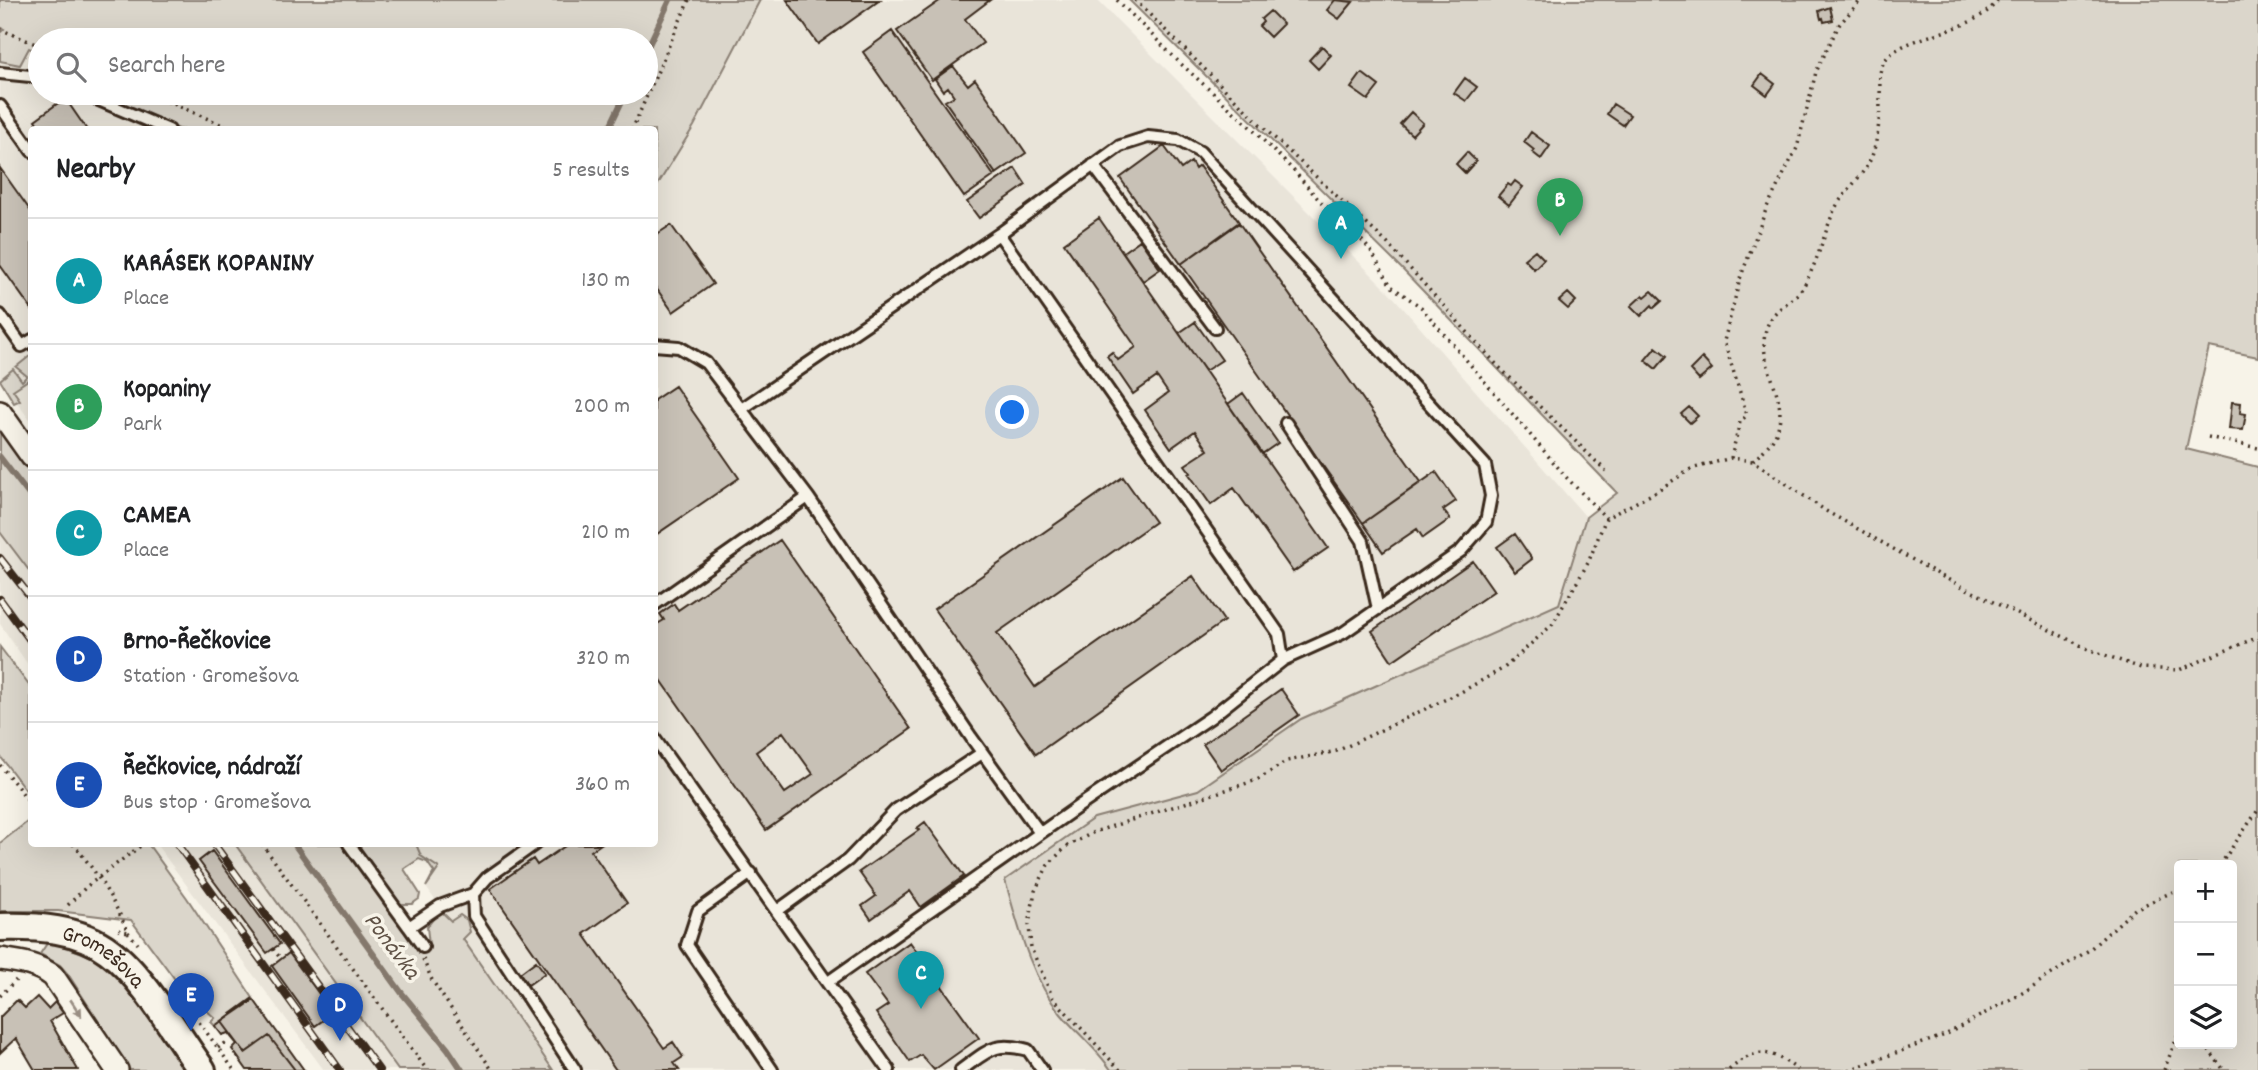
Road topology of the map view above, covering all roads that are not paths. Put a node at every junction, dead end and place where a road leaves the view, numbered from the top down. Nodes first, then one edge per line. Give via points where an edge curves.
1 (0, 73) edge
2 (28, 76) edge
3 (110, 105) edge
4 (0, 106) edge
5 (160, 126) edge
6 (28, 145) edge
7 (1093, 165) junction
8 (999, 234) junction
9 (0, 315) edge
10 (1215, 328) dead end
11 (28, 342) edge
12 (658, 345) edge
13 (743, 408) junction
14 (0, 412) edge
15 (1286, 423) dead end
16 (28, 451) edge
17 (808, 497) junction
18 (658, 602) edge
19 (1378, 609) junction
20 (1283, 660) junction
21 (658, 748) edge
22 (982, 752) junction
23 (1040, 833) junction
24 (351, 847) edge
25 (531, 847) edge
26 (751, 873) junction
27 (473, 894) junction
28 (777, 911) junction
29 (0, 927) edge
30 (409, 927) junction
31 (423, 947) road end
32 (0, 959) edge
33 (828, 982) junction
34 (117, 1070) edge
35 (202, 1070) edge
36 (575, 1070) edge
37 (772, 1070) edge
38 (889, 1070) edge
39 (961, 1070) edge
40 (1042, 1070) edge

1 - 2 lane
3 - 5 lane
4 - 6 lane
7 - 8 lane
7 - 10 lane
7 - 19 lane via 1120,146 1148,137 1178,140 1200,152 1485,465 1491,496 1486,522 1461,551
8 - 13 lane
8 - 20 lane via 1279,634
9 - 11 lane via 22,346
12 - 13 lane via 679,347 706,363
13 - 17 lane
14 - 16 street
15 - 19 lane via 1363,541
17 - 18 lane
17 - 22 lane
19 - 20 lane via 1343,633
20 - 23 lane via 1211,717
21 - 26 lane
22 - 23 lane
22 - 28 lane via 896,810 848,860
23 - 33 lane
24 - 30 lane
25 - 27 lane via 487,878
26 - 28 lane
26 - 37 lane via 698,911 687,945
27 - 30 lane via 440,906
27 - 36 lane via 474,916
28 - 33 lane
29 - 35 street, Gromešova via 51,929 107,949 131,969
30 - 31 lane
32 -> 34 street, Gromešova via 35,965 53,976
33 - 38 lane
39 - 40 lane via 993,1048 1009,1045 1028,1050

